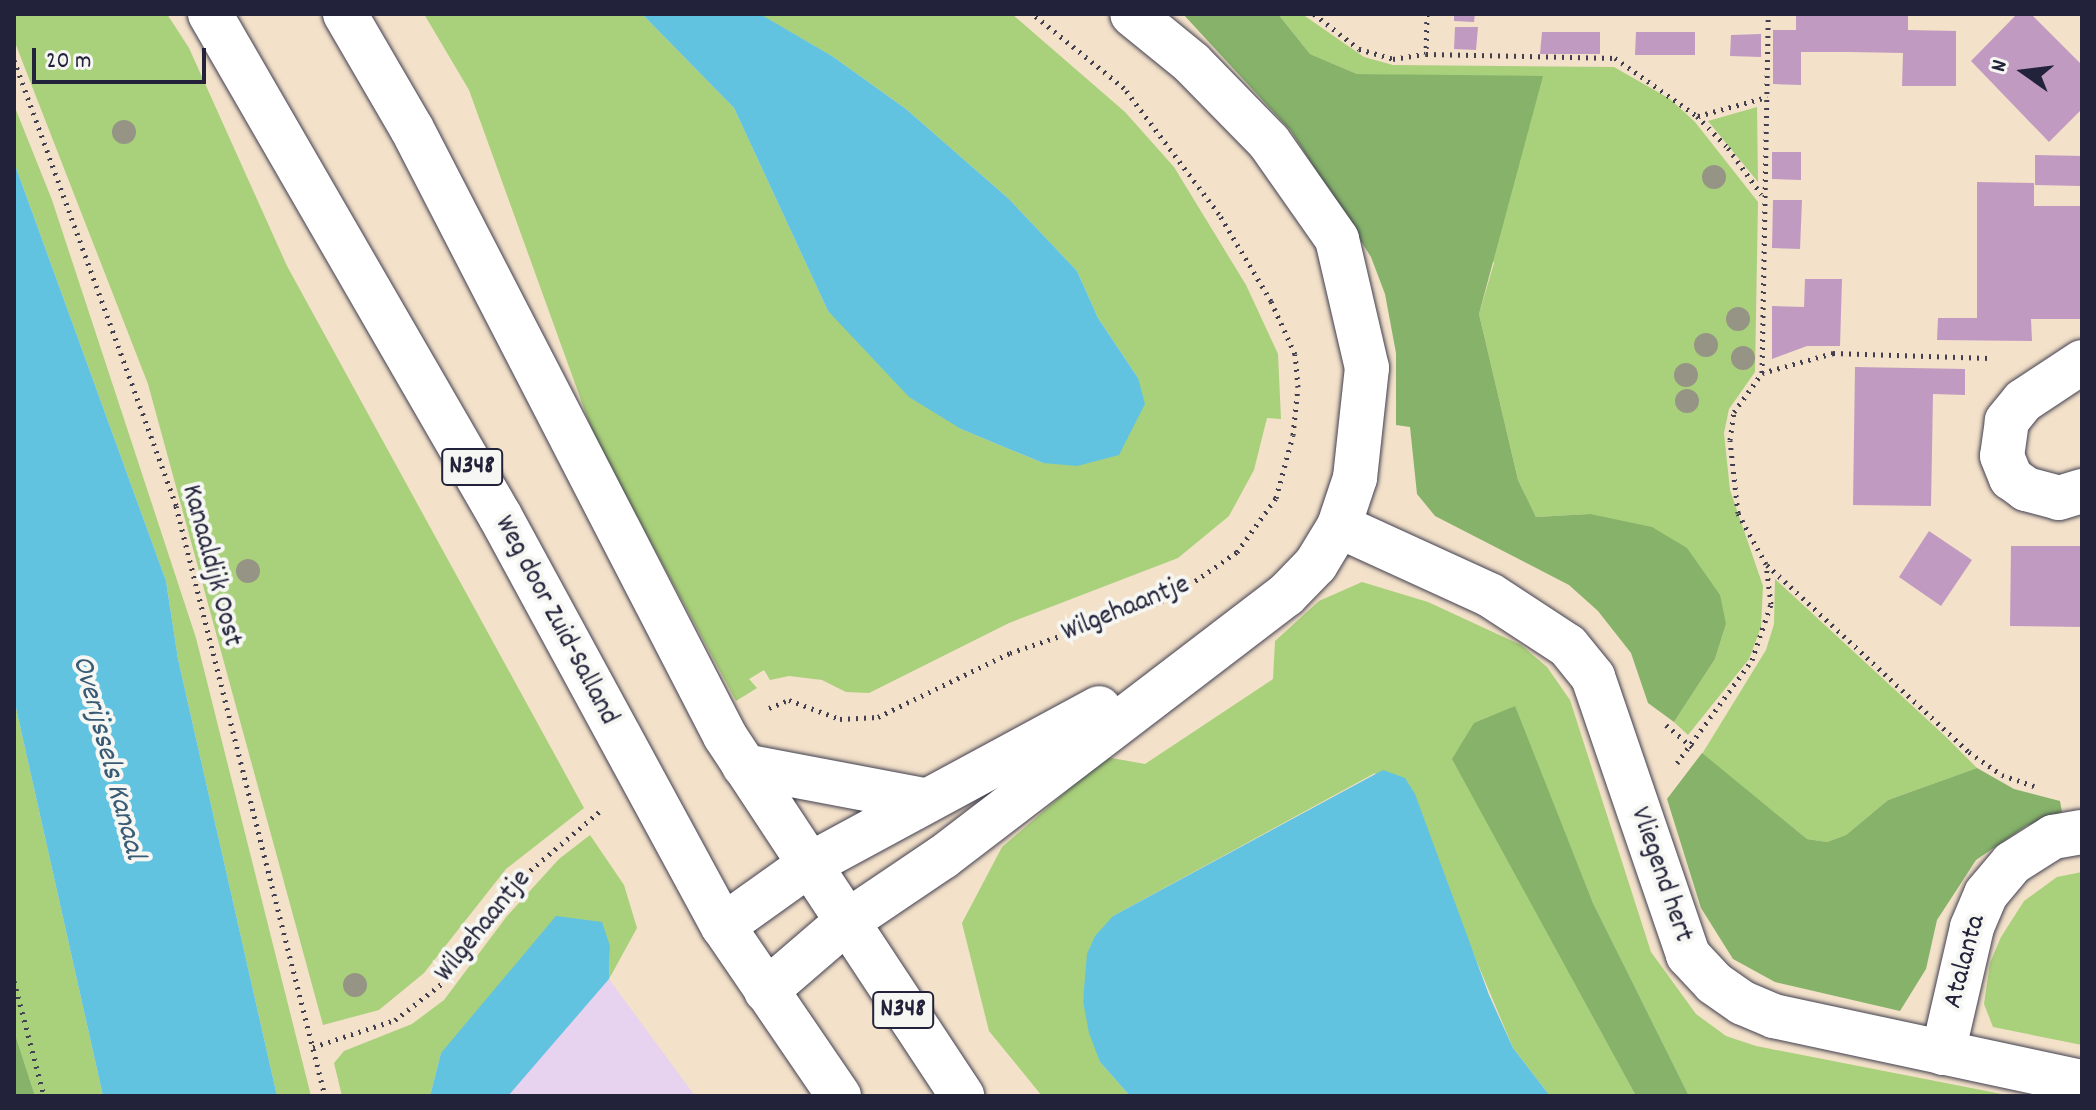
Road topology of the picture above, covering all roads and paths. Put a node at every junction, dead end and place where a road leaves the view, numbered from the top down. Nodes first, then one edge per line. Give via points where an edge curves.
1 (210, 14) edge
2 (345, 14) edge
3 (1033, 14) edge
4 (1132, 14) edge
5 (1314, 14) edge
6 (1427, 14) edge
7 (1768, 14) edge
8 (1426, 54) junction
9 (14, 60) edge
10 (1767, 97) junction
11 (1697, 116) junction
12 (1763, 196) junction
13 (2071, 368) edge
14 (1762, 373) junction
15 (2082, 491) edge
16 (1339, 526) junction
17 (1766, 564) junction
18 (1225, 643) junction
19 (734, 751) junction
20 (642, 783) junction
21 (924, 800) junction
22 (1636, 803) junction
23 (2081, 832) edge
24 (807, 866) junction
25 (845, 923) junction
26 (723, 926) junction
27 (14, 981) edge
28 (766, 991) junction
29 (313, 1047) junction
30 (1943, 1053) junction
31 (2082, 1082) edge
32 (44, 1096) edge
33 (325, 1096) edge
34 (839, 1096) edge
35 (962, 1096) edge

1 - 20 street, Weg door Zuid-Salland / N348 via 500,516
2 - 19 street, N348 via 412,129
3 - 19 path, Wilgehaantje via 1124,88 1219,214 1271,301 1295,354 1298,387 1293,435 1276,498 1237,552 1169,599 1010,653 878,717 840,719 789,700 753,715
4 - 16 street via 1192,63 1269,142 1337,239 1367,368 1355,478
5 - 8 path via 1359,49 1393,59
6 - 8 path
7 - 10 path
8 - 11 path via 1615,58
9 - 29 path, Kanaaldijk Oost via 176,506
10 - 11 path
10 - 12 path
11 - 12 path
12 - 14 path
13 - 14 path via 2001,359 1847,353
13 - 15 street via 2023,401 2007,421 2002,456 2011,478 2026,489 2059,498
14 - 17 path via 1734,412 1730,440 1738,513
16 - 18 street via 1316,564 1286,595
16 - 22 street, Vliegend hert via 1490,595 1568,646 1593,677
17 - 22 path via 1771,604 1752,660 1692,747
17 - 23 path via 1969,752 2002,775 2067,796 2076,806
18 - 21 street
18 - 25 street via 943,857
19 - 21 street
19 - 24 street, N348
20 - 26 street, Weg door Zuid-Salland / N348
20 - 29 path, Wilgehaantje via 572,829 506,891 449,978 395,1020
21 - 24 street
22 - 30 street, Vliegend hert via 1688,955 1714,983 1774,1016
23 - 30 street, Atalanta via 2053,837 2012,863 1986,894 1972,927
24 - 25 street, N348
24 - 26 street
25 - 28 street
25 - 35 street, N348
26 - 28 street, Weg door Zuid-Salland / N348
27 - 32 path
28 - 34 street, Weg door Zuid-Salland / N348
29 - 33 path, Kanaaldijk Oost
30 - 31 street, Vliegend hert

